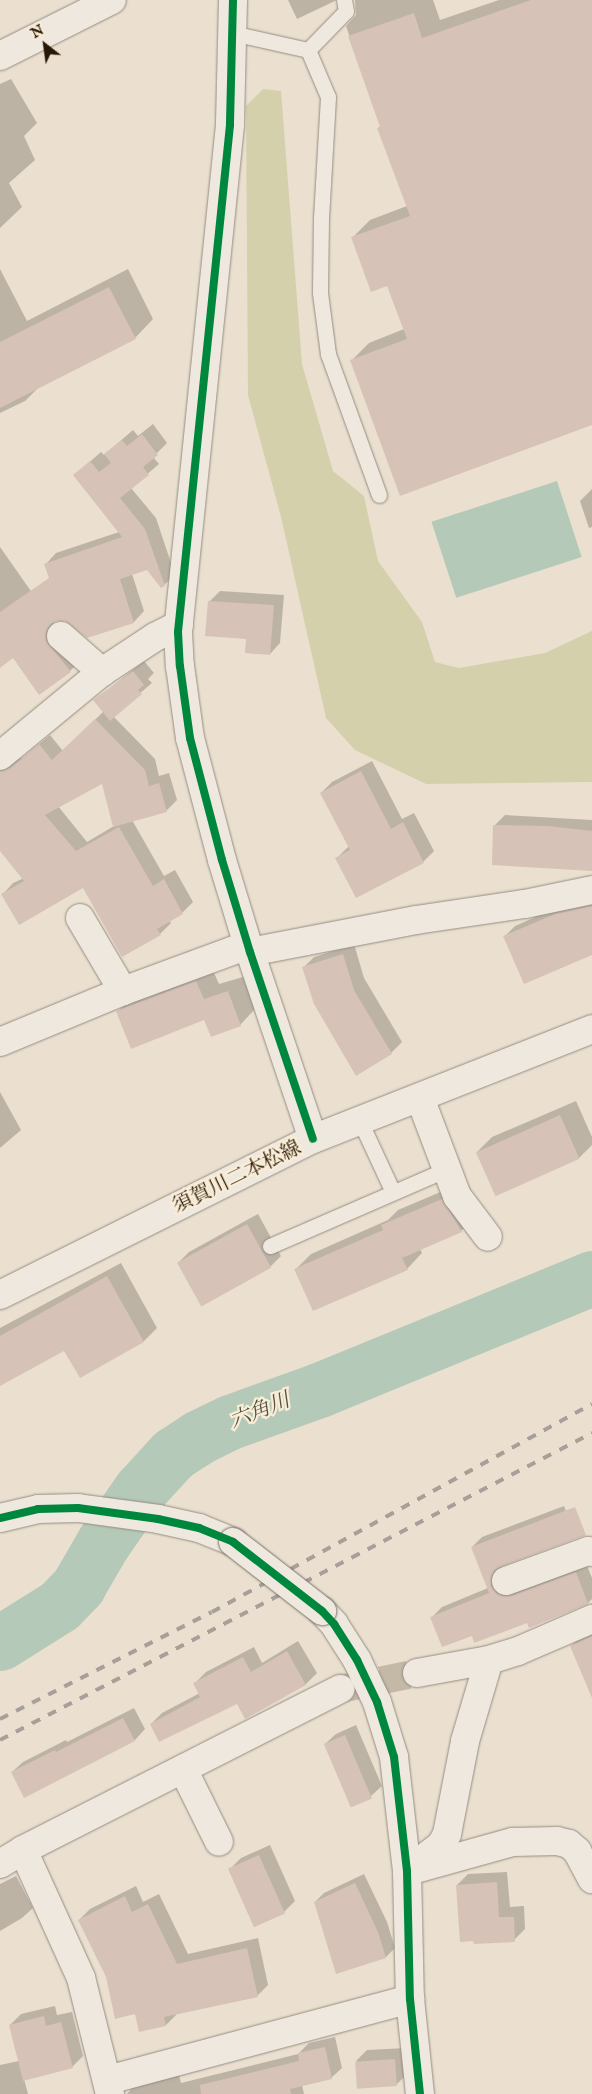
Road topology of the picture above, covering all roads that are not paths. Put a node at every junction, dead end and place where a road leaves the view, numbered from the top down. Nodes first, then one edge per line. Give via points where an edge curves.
1 (112, 0) edge
2 (232, 0) edge
3 (344, 0) edge
4 (232, 33) junction
5 (308, 50) junction
6 (0, 56) edge
7 (378, 495) dead end
8 (179, 625) junction
9 (61, 636) dead end
10 (102, 672) junction
11 (0, 756) edge
12 (592, 890) edge
13 (80, 918) dead end
14 (249, 949) junction
15 (123, 991) junction
16 (592, 1029) edge
17 (0, 1042) edge
18 (420, 1098) junction
19 (360, 1121) junction
20 (313, 1139) junction
21 (447, 1169) junction
22 (393, 1192) junction
23 (488, 1237) dead end
24 (270, 1246) dead end
25 (0, 1295) edge
26 (0, 1518) edge
27 (592, 1552) edge
28 (506, 1581) dead end
29 (592, 1618) edge
30 (490, 1660) junction
31 (417, 1673) tunnel mouth
32 (340, 1689) tunnel mouth
33 (182, 1769) junction
34 (219, 1842) dead end
35 (23, 1850) junction
36 (0, 1864) edge
37 (408, 1871) junction
38 (592, 1880) edge
39 (410, 1999) junction
40 (109, 2087) edge
41 (420, 2094) edge

1 - 6 street
2 - 4 street
3 - 5 lane via 346,11
4 - 5 lane
4 - 8 street via 230,125
5 - 7 lane via 328,97 320,293 328,354
8 - 10 street
8 - 14 street via 183,702 190,738
9 - 10 street
10 - 11 street
12 - 14 street
13 - 15 street
14 - 15 street
14 - 20 street
15 - 17 street
16 - 18 street, 須賀川二本松線
18 - 19 street, 須賀川二本松線
18 - 21 street
19 - 20 street, 須賀川二本松線
19 - 22 lane
20 - 25 street, 須賀川二本松線
21 - 22 lane
21 - 23 street via 457,1196
22 - 24 lane
26 - 37 street, bridge via 38,1509 78,1508 199,1528 233,1542 322,1611 357,1660 387,1731 394,1757
27 - 28 street
29 - 30 street
30 - 31 street
30 - 37 street via 465,1741 447,1834 441,1845
32 - 33 street
33 - 34 street
33 - 35 street
35 - 36 street
35 - 40 street via 81,1978
37 - 38 street via 513,1842 538,1840 569,1844 577,1850
37 - 39 street
39 - 40 street
39 - 41 street

